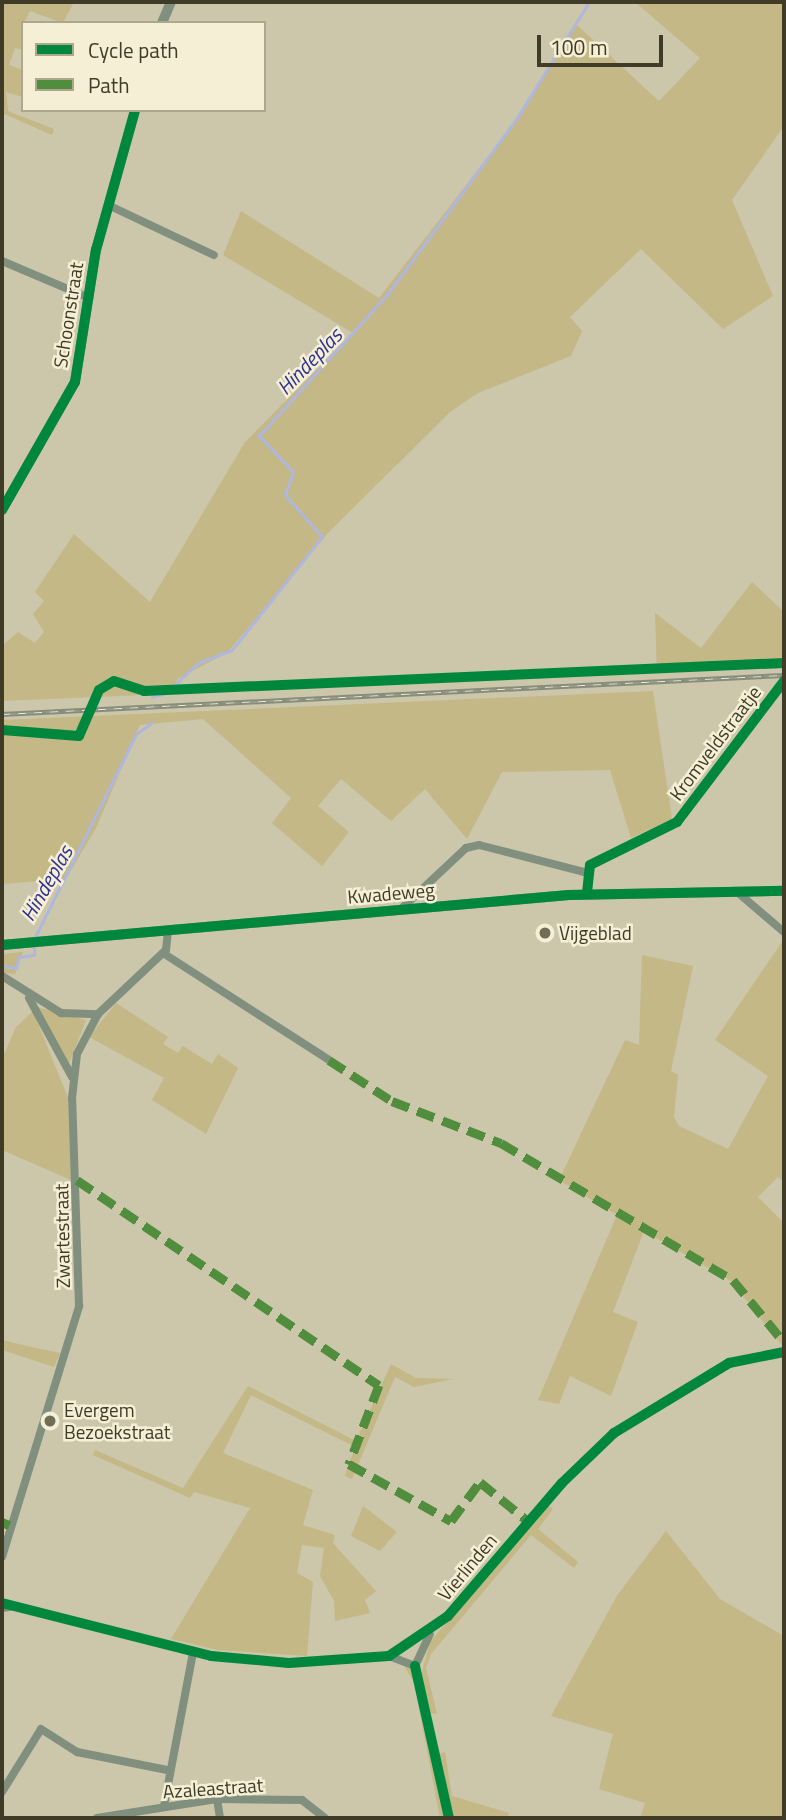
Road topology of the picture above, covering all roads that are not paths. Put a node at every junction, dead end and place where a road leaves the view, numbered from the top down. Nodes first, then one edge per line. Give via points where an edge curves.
1 (171, 2) edge
2 (163, 21) edge
3 (134, 112) edge
4 (108, 205) junction
5 (214, 255) dead end
6 (2, 261) edge
7 (89, 298) junction
8 (2, 510) edge
9 (782, 684) dead end
10 (584, 872) junction
11 (736, 891) junction
12 (784, 891) edge
13 (587, 893) junction
14 (401, 909) junction
15 (168, 931) junction
16 (784, 932) edge
17 (2, 945) edge
18 (163, 953) junction
19 (2, 976) edge
20 (29, 998) junction
21 (98, 1014) junction
22 (329, 1060) dead end
23 (72, 1077) junction
24 (784, 1352) edge
25 (2, 1558) edge
26 (2, 1606) edge
27 (430, 1634) junction
28 (193, 1653) junction
29 (388, 1656) junction
30 (415, 1666) junction
31 (167, 1770) junction
32 (2, 1792) edge
33 (217, 1799) junction
34 (164, 1806) junction
35 (97, 1818) edge
36 (220, 1818) edge
37 (325, 1818) edge
38 (449, 1818) edge

1 - 2 street
3 - 4 street, Schoonstraat
4 - 5 street
4 - 7 street, Schoonstraat
6 - 7 street
7 - 8 street, Schoonstraat via 85,346 69,400
9 - 10 street, Kromveldstraatje via 677,822 605,855
10 - 13 street
10 - 14 street, Kwadeweg via 479,845 466,848
11 - 12 main road, Kwadeweg
11 - 13 main road, Kwadeweg
11 - 16 street
13 - 14 main road, Kwadeweg
14 - 15 main road, Kwadeweg
15 - 17 main road, Kwadeweg
15 - 18 street
18 - 21 street
18 - 22 street
19 - 20 street
20 - 21 street via 61,1013
20 - 23 street, Zwartestraat
21 - 23 street
23 - 25 street, Zwartestraat via 79,1306
24 - 27 street, Vierlinden via 729,1363 614,1433
26 - 28 street, Vierlinden
27 - 29 street, Vierlinden
27 - 30 street
28 - 29 street, Vierlinden via 289,1663
28 - 31 street
29 - 30 street
30 - 38 street
31 - 32 street via 77,1752 41,1729
31 - 34 street
33 - 34 street, Azaleastraat
33 - 36 street
33 - 37 street, Azaleastraat via 302,1800
34 - 35 street, Azaleastraat

